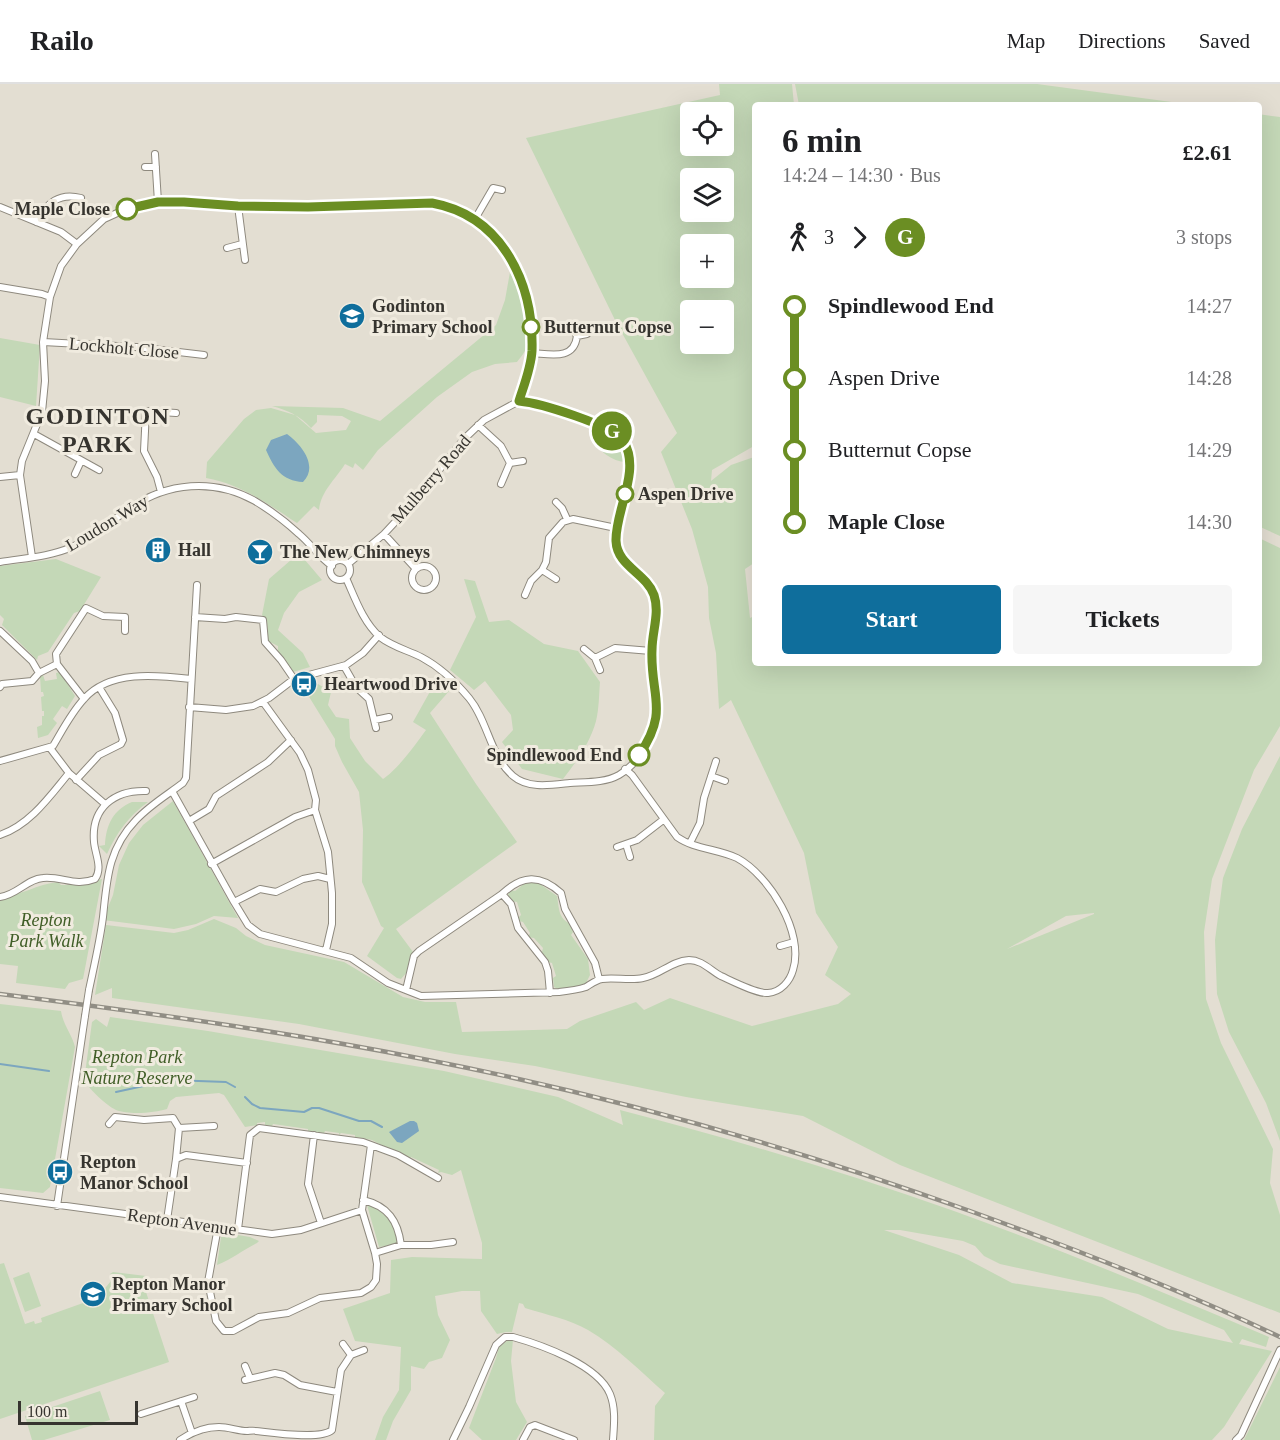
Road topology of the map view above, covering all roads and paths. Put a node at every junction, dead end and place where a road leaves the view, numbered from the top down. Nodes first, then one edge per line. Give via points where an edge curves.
1 (154, 154) dead end
2 (145, 166) dead end
3 (156, 167) junction
4 (488, 180) dead end
5 (493, 188) junction
6 (502, 190) dead end
7 (81, 198) dead end
8 (158, 202) junction
9 (238, 206) junction
10 (0, 207) edge
11 (475, 219) junction
12 (36, 222) junction
13 (77, 244) junction
14 (242, 244) junction
15 (227, 248) dead end
16 (245, 260) dead end
17 (0, 287) edge
18 (50, 297) junction
19 (570, 326) dead end
20 (587, 334) dead end
21 (577, 336) junction
22 (43, 342) junction
23 (532, 353) junction
24 (204, 355) dead end
25 (519, 401) junction
26 (176, 413) dead end
27 (478, 425) junction
28 (34, 434) junction
29 (81, 461) junction
30 (523, 461) dead end
31 (510, 463) junction
32 (99, 470) dead end
33 (75, 474) dead end
34 (20, 475) junction
35 (0, 477) edge
36 (501, 484) dead end
37 (161, 492) junction
38 (556, 502) dead end
39 (567, 519) junction
40 (616, 528) junction
41 (384, 534) junction
42 (32, 557) junction
43 (0, 561) edge
44 (348, 564) junction
45 (332, 566) junction
46 (416, 568) junction
47 (542, 570) junction
48 (346, 578) junction
49 (556, 579) dead end
50 (197, 585) dead end
51 (525, 595) dead end
52 (195, 617) junction
53 (0, 631) edge
54 (125, 631) dead end
55 (379, 635) junction
56 (584, 649) dead end
57 (651, 651) junction
58 (595, 658) junction
59 (57, 664) junction
60 (344, 666) junction
61 (600, 670) dead end
62 (39, 673) junction
63 (191, 679) junction
64 (294, 679) junction
65 (0, 687) edge
66 (99, 687) junction
67 (84, 699) junction
68 (262, 702) junction
69 (189, 707) junction
70 (389, 717) dead end
71 (375, 720) junction
72 (376, 728) dead end
73 (291, 740) junction
74 (50, 748) junction
75 (0, 761) edge
76 (716, 761) dead end
77 (625, 769) junction
78 (69, 773) junction
79 (711, 776) junction
80 (76, 780) junction
81 (725, 781) dead end
82 (146, 791) dead end
83 (172, 791) junction
84 (105, 804) junction
85 (315, 810) junction
86 (663, 820) junction
87 (189, 821) junction
88 (0, 835) edge
89 (690, 843) junction
90 (626, 844) junction
91 (616, 847) dead end
92 (630, 857) dead end
93 (211, 864) junction
94 (330, 879) junction
95 (502, 894) junction
96 (0, 897) edge
97 (234, 902) junction
98 (794, 945) junction
99 (780, 946) dead end
100 (326, 950) junction
101 (599, 980) junction
102 (406, 990) junction
103 (550, 993) junction
104 (109, 1124) dead end
105 (214, 1126) dead end
106 (179, 1128) junction
107 (314, 1135) junction
108 (371, 1145) junction
109 (176, 1159) junction
110 (247, 1162) junction
111 (438, 1178) dead end
112 (0, 1197) edge
113 (363, 1200) junction
114 (57, 1206) junction
115 (362, 1210) junction
116 (167, 1220) junction
117 (321, 1224) junction
118 (218, 1227) junction
119 (238, 1229) junction
120 (453, 1242) dead end
121 (401, 1245) junction
122 (375, 1253) junction
123 (343, 1344) dead end
124 (364, 1350) dead end
125 (1280, 1350) edge
126 (351, 1355) junction
127 (245, 1366) dead end
128 (337, 1392) junction
129 (194, 1397) dead end
130 (181, 1401) junction
131 (141, 1414) dead end
132 (192, 1433) junction
133 (275, 1438) edge
134 (180, 1440) edge
135 (453, 1440) edge
136 (523, 1440) edge
137 (574, 1440) edge
138 (612, 1440) edge
139 (1236, 1440) edge

1 - 3 street
2 - 3 street
3 - 8 street
4 - 5 street
5 - 6 street
5 - 11 street
7 - 12 street via 71,195 55,200
8 - 9 street
8 - 13 street via 107,217
9 - 11 street via 432,203
9 - 14 street
10 - 12 street
11 - 23 street via 503,247 524,289
12 - 13 street via 61,232
13 - 18 street via 61,266
14 - 15 street
14 - 16 street
17 - 18 street
18 - 22 street
19 - 21 street
20 - 21 street
21 - 23 street via 567,354
22 - 24 street, Lockholt Close
22 - 28 street via 45,381 42,411
23 - 25 street
25 - 27 street, Mulberry Road
25 - 40 street via 541,404 619,435 629,464
26 - 37 street via 146,411 144,450
27 - 31 street via 501,446
27 - 41 street, Mulberry Road
28 - 29 street
28 - 34 street via 21,461
29 - 32 street
29 - 33 street
30 - 31 street
31 - 36 street
34 - 35 street
34 - 42 street
37 - 42 street, Loudon Way via 71,547 48,556
37 - 45 street, Loudon Way via 198,485 240,494 300,534
38 - 39 street
39 - 40 street
39 - 47 street via 549,538
40 - 57 street via 620,556 654,594
41 - 44 street, Mulberry Road
41 - 46 street
42 - 43 street, Loudon Way
44 - 45 street via 339,561
44 - 48 street via 350,573
45 - 48 street, Loudon Way via 334,578
46 - 46 street via 434,570 436,582 431,588 415,587 412,580
47 - 49 street
47 - 51 street
48 - 55 street via 364,616
50 - 52 street
52 - 63 street
52 - 64 street via 262,620 265,642
53 - 62 street via 32,661
54 - 59 street via 125,617 103,616 86,608 56,654
55 - 60 street
55 - 77 street via 431,663 453,680 478,711 505,768 523,782 532,785 593,781 619,775
56 - 58 street
57 - 58 street via 615,648
57 - 77 street via 656,720 647,744
58 - 61 street
59 - 62 street
59 - 67 street
60 - 64 street
60 - 71 street via 356,687 369,699
62 - 65 street via 32,681
63 - 66 street via 129,677
63 - 69 street
64 - 68 street
66 - 67 street
66 - 80 street via 115,713 123,740 99,755
67 - 74 street
68 - 69 street via 234,709
68 - 73 street
69 - 83 street via 186,778
70 - 71 street
71 - 72 street
73 - 85 street via 308,770
73 - 87 street via 268,762 216,796 209,809
74 - 75 street
74 - 78 street
76 - 79 street
77 - 86 street
78 - 80 street
78 - 88 street via 32,815
79 - 81 street
79 - 89 street via 700,823
80 - 84 street
82 - 84 street via 131,791
83 - 87 street
83 - 114 street, bridge via 149,807 123,835 108,872
84 - 96 street via 95,826 95,879 76,883 43,878
85 - 93 street
85 - 94 street via 326,843
86 - 89 street via 677,837
86 - 90 street
87 - 93 street
89 - 98 street via 726,854 753,871 784,909
90 - 91 street
90 - 92 street
93 - 97 street
94 - 97 street via 318,876 276,892 260,889
94 - 100 street via 332,924
95 - 101 street via 533,878 547,882 561,893 565,909 595,963
95 - 102 street via 419,951 414,956
95 - 103 street via 511,904 518,928 545,962
97 - 100 street via 248,924 260,934
98 - 99 street
98 - 101 street via 795,964 790,978 781,989 769,993 688,960 645,978
100 - 102 street via 351,958
101 - 103 street
102 - 103 street via 427,997
104 - 106 street via 115,1117 170,1118
105 - 106 street
106 - 109 street
107 - 108 street
107 - 110 street via 259,1128 250,1135
107 - 117 street via 308,1184
108 - 111 street
108 - 113 street
109 - 110 street via 186,1155
109 - 116 street
110 - 119 street
112 - 114 street, Repton Avenue
113 - 115 street
113 - 121 street via 394,1219
114 - 116 street, Repton Avenue
115 - 117 street, Repton Avenue
115 - 122 street
116 - 118 street, Repton Avenue
117 - 119 street, Repton Avenue via 279,1234
118 - 119 street, Repton Avenue
118 - 122 street via 208,1282 218,1325 228,1332 253,1319 284,1315 320,1298 365,1291 376,1280
120 - 121 street
121 - 122 street
123 - 126 street
124 - 126 street
125 - 139 street
126 - 128 street via 341,1370
127 - 128 street via 248,1379 274,1372 300,1385
128 - 133 street via 328,1436
129 - 130 street
130 - 131 street
130 - 132 street
132 - 133 street via 220,1427 257,1431
132 - 134 street
135 - 138 street via 496,1345 505,1337 562,1354 601,1379 614,1405
136 - 137 street via 535,1425

